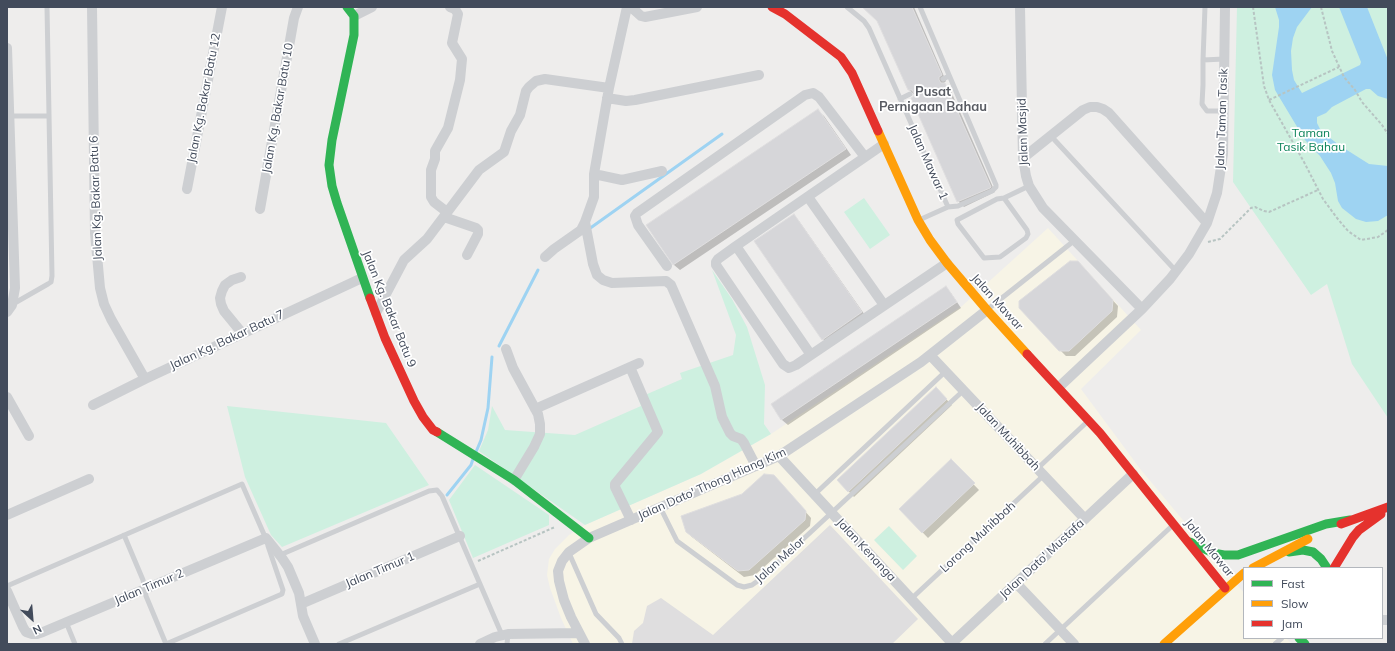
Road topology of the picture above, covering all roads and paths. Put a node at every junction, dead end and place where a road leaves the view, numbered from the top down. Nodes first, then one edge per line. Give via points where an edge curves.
1 (47, 7) edge
2 (92, 7) edge
3 (222, 7) edge
4 (298, 7) edge
5 (347, 7) edge
6 (372, 7) edge
7 (450, 7) edge
8 (627, 7) edge
9 (631, 7) edge
10 (697, 7) edge
11 (772, 7) edge
12 (847, 7) edge
13 (920, 7) edge
14 (1020, 7) edge
15 (1205, 7) edge
16 (1225, 7) edge
17 (1253, 7) edge
18 (1321, 7) edge
19 (661, 11) edge
20 (354, 16) junction
21 (7, 48) edge
22 (1224, 59) junction
23 (1203, 60) junction
24 (7, 67) edge
25 (1339, 67) junction
26 (759, 75) dead end
27 (949, 76) junction
28 (943, 79) dead end
29 (608, 93) junction
30 (910, 94) dead end
31 (900, 99) junction
32 (1269, 100) junction
33 (1224, 111) junction
34 (10, 116) junction
35 (49, 116) junction
36 (1388, 134) edge
37 (1050, 135) junction
38 (884, 144) junction
39 (865, 157) junction
40 (1023, 158) junction
41 (662, 171) dead end
42 (594, 174) junction
43 (1029, 186) junction
44 (187, 189) dead end
45 (1318, 190) junction
46 (808, 197) junction
47 (1004, 198) junction
48 (948, 207) junction
49 (260, 209) dead end
50 (445, 214) junction
51 (918, 220) junction
52 (1207, 223) junction
53 (585, 224) junction
54 (1388, 230) edge
55 (1220, 239) dead end
56 (1075, 240) junction
57 (736, 246) junction
58 (467, 255) dead end
59 (545, 257) dead end
60 (947, 263) junction
61 (667, 266) dead end
62 (1176, 271) junction
63 (241, 277) dead end
64 (362, 278) junction
65 (884, 305) junction
66 (10, 308) edge
67 (1142, 309) junction
68 (987, 310) junction
69 (376, 313) junction
70 (242, 333) junction
71 (506, 349) dead end
72 (811, 355) junction
73 (930, 355) junction
74 (946, 371) junction
75 (144, 379) junction
76 (1059, 387) junction
77 (964, 390) junction
78 (7, 397) edge
79 (93, 405) dead end
80 (535, 409) junction
81 (1089, 420) junction
82 (29, 436) dead end
83 (779, 456) junction
84 (756, 466) junction
85 (1041, 472) junction
86 (1133, 474) junction
87 (89, 479) dead end
88 (514, 480) junction
89 (815, 494) junction
90 (660, 508) junction
91 (1388, 509) edge
92 (832, 513) junction
93 (7, 515) edge
94 (1085, 519) junction
95 (566, 520) junction
96 (631, 520) junction
97 (1350, 520) junction
98 (1174, 524) junction
99 (124, 535) junction
100 (460, 536) junction
101 (266, 538) junction
102 (589, 538) junction
103 (1186, 540) junction
104 (569, 552) junction
105 (1278, 554) junction
106 (280, 555) junction
107 (471, 564) junction
108 (1255, 567) edge
109 (1326, 567) edge
110 (1335, 567) edge
111 (1243, 577) edge
112 (1016, 583) junction
113 (480, 584) junction
114 (7, 586) edge
115 (1225, 588) junction
116 (145, 589) junction
117 (7, 591) edge
118 (911, 599) junction
119 (300, 604) junction
120 (66, 622) junction
121 (1061, 630) junction
122 (579, 633) junction
123 (505, 638) edge
124 (483, 643) edge
125 (75, 644) edge
126 (166, 644) edge
127 (315, 644) edge
128 (339, 644) edge
129 (585, 644) edge
130 (622, 644) edge
131 (952, 644) edge
132 (1045, 644) edge
133 (1074, 644) edge
134 (1164, 644) edge

1 - 35 lane
2 - 75 street, Jalan Kg. Bakar Batu 6 via 96,233 100,288 111,319
3 - 44 street, Jalan Kg. Bakar Batu 12
4 - 49 street, Jalan Kg. Bakar Batu 10
5 - 20 street
6 - 20 street
7 - 50 street via 458,14 452,43 461,56 460,80 448,128 435,151 431,170 431,197
8 - 29 street
9 - 19 street via 645,17
10 - 19 street
11 - 38 street, Jalan Mawar via 786,13 834,51 847,65
12 - 31 lane, Jalan Mawar 1 via 869,28
13 - 27 lane
14 - 40 street, Jalan Masjid
15 - 23 lane
16 - 22 street, Jalan Taman Tasik
17 - 32 path via 1264,86
18 - 25 path via 1332,51
20 - 64 street, Jalan Kg. Bakar Batu 9 via 354,35 329,165 334,192
21 - 24 street
22 - 23 lane
22 - 33 street, Jalan Taman Tasik
23 - 33 lane via 1202,104 1207,111
24 - 34 street
25 - 32 path
25 - 36 path via 1362,102
26 - 29 street via 626,101
27 - 28 lane
27 - 48 lane via 996,188 958,206
29 - 42 street
29 - 50 street via 545,79 536,81 526,91 520,115 504,152 479,170
30 - 31 lane
31 - 48 lane, Jalan Mawar 1
32 - 45 path
33 - 52 street, Jalan Taman Tasik via 1223,154 1217,193
34 - 35 lane
34 - 66 street via 15,288
35 - 66 lane via 52,279
37 - 40 street
37 - 52 street via 1083,110 1090,107 1103,109
37 - 62 lane
38 - 39 street
38 - 51 street, Jalan Mawar
39 - 46 street
39 - 61 street via 819,97 813,93 805,95 637,212 635,216 638,224
40 - 43 street, Jalan Masjid
41 - 42 street via 622,180
42 - 53 street via 594,197
43 - 47 lane
43 - 56 street, Jalan Masjid via 1043,208
45 - 54 path via 1336,218 1361,240 1378,237
45 - 55 path via 1269,212 1251,208
46 - 57 street
46 - 65 street
47 - 47 lane via 1028,234 1000,256 984,258 957,220 997,199
48 - 51 lane, Jalan Mawar 1
50 - 58 street via 478,230
50 - 69 street via 427,239 404,260
51 - 60 street, Jalan Mawar
52 - 62 street, Jalan Taman Tasik
53 - 59 street via 581,230
53 - 84 street via 593,264 603,280 612,283 666,281 671,285 715,386 722,418 730,433 744,443
56 - 67 street, Jalan Masjid
56 - 68 lane
57 - 72 street
57 - 72 street via 718,259 716,266 779,358 789,368
60 - 65 street
60 - 68 street, Jalan Mawar
62 - 67 street, Jalan Taman Tasik
63 - 70 street via 225,285 220,298 224,311
64 - 69 street, Jalan Kg. Bakar Batu 9
64 - 70 street, Jalan Kg. Bakar Batu 7
65 - 72 street
67 - 76 street, Jalan Taman Tasik
68 - 73 street, Jalan Dato' Thong Hiang Kim
68 - 76 street, Jalan Mawar
69 - 88 street, Jalan Kg. Bakar Batu 9 via 414,401 428,425
70 - 75 street, Jalan Kg. Bakar Batu 7
71 - 80 street
73 - 74 street, Jalan Muhibbah
73 - 83 street, Jalan Dato' Thong Hiang Kim
74 - 77 street, Jalan Muhibbah
74 - 89 lane
75 - 79 street, Jalan Kg. Bakar Batu 7
76 - 81 street, Jalan Mawar
77 - 85 street, Jalan Muhibbah
77 - 92 lane, Jalan Melor
78 - 82 street
80 - 88 street via 540,434
80 - 96 street via 634,365 658,432 615,484
81 - 85 lane, Lorong Muhibbah
81 - 86 street, Jalan Mawar
83 - 84 street, Jalan Dato' Thong Hiang Kim
83 - 89 street, Jalan Kenanga
84 - 90 street, Jalan Dato' Thong Hiang Kim
85 - 94 street, Jalan Muhibbah
85 - 118 lane, Lorong Muhibbah
86 - 94 street, Jalan Dato' Mustafa
86 - 98 street, Jalan Mawar
87 - 93 street
88 - 95 street, Jalan Kg. Bakar Batu 9
89 - 92 street, Jalan Kenanga
90 - 92 lane, Jalan Melor via 677,541 731,582 744,587 759,580
90 - 96 street, Jalan Dato' Thong Hiang Kim
91 - 97 street
91 - 110 street via 1359,530
92 - 118 street, Jalan Kenanga
94 - 112 street, Jalan Dato' Mustafa
95 - 102 street, Jalan Kg. Bakar Batu 9
95 - 107 path via 549,531
96 - 102 street, Jalan Dato' Thong Hiang Kim
97 - 103 street via 1326,524 1238,555 1213,553
97 - 105 street
98 - 103 street, Jalan Mawar
98 - 121 lane
99 - 101 lane via 242,484
99 - 114 lane
99 - 116 lane
100 - 106 lane via 442,496 437,490 433,490
100 - 107 lane
100 - 119 street, Jalan Timur 1
101 - 106 street
101 - 116 street, Jalan Timur 2
101 - 126 lane via 283,590 282,594
102 - 104 street, Jalan Dato' Thong Hiang Kim
103 - 115 street, Jalan Mawar
104 - 122 street via 558,571 558,581
104 - 130 lane via 596,614
105 - 108 street
105 - 109 street via 1308,551 1317,555
106 - 119 street via 297,585
107 - 113 lane
111 - 115 street
112 - 121 street
112 - 131 street, Jalan Dato' Mustafa
113 - 123 lane
113 - 128 lane
115 - 134 street
116 - 120 street, Jalan Timur 2
116 - 126 lane
117 - 120 street, Jalan Timur 2 via 26,632 43,632
118 - 131 street, Jalan Kenanga
119 - 127 street
120 - 125 lane
121 - 132 lane
121 - 133 street
122 - 123 street
122 - 129 street
123 - 124 street

